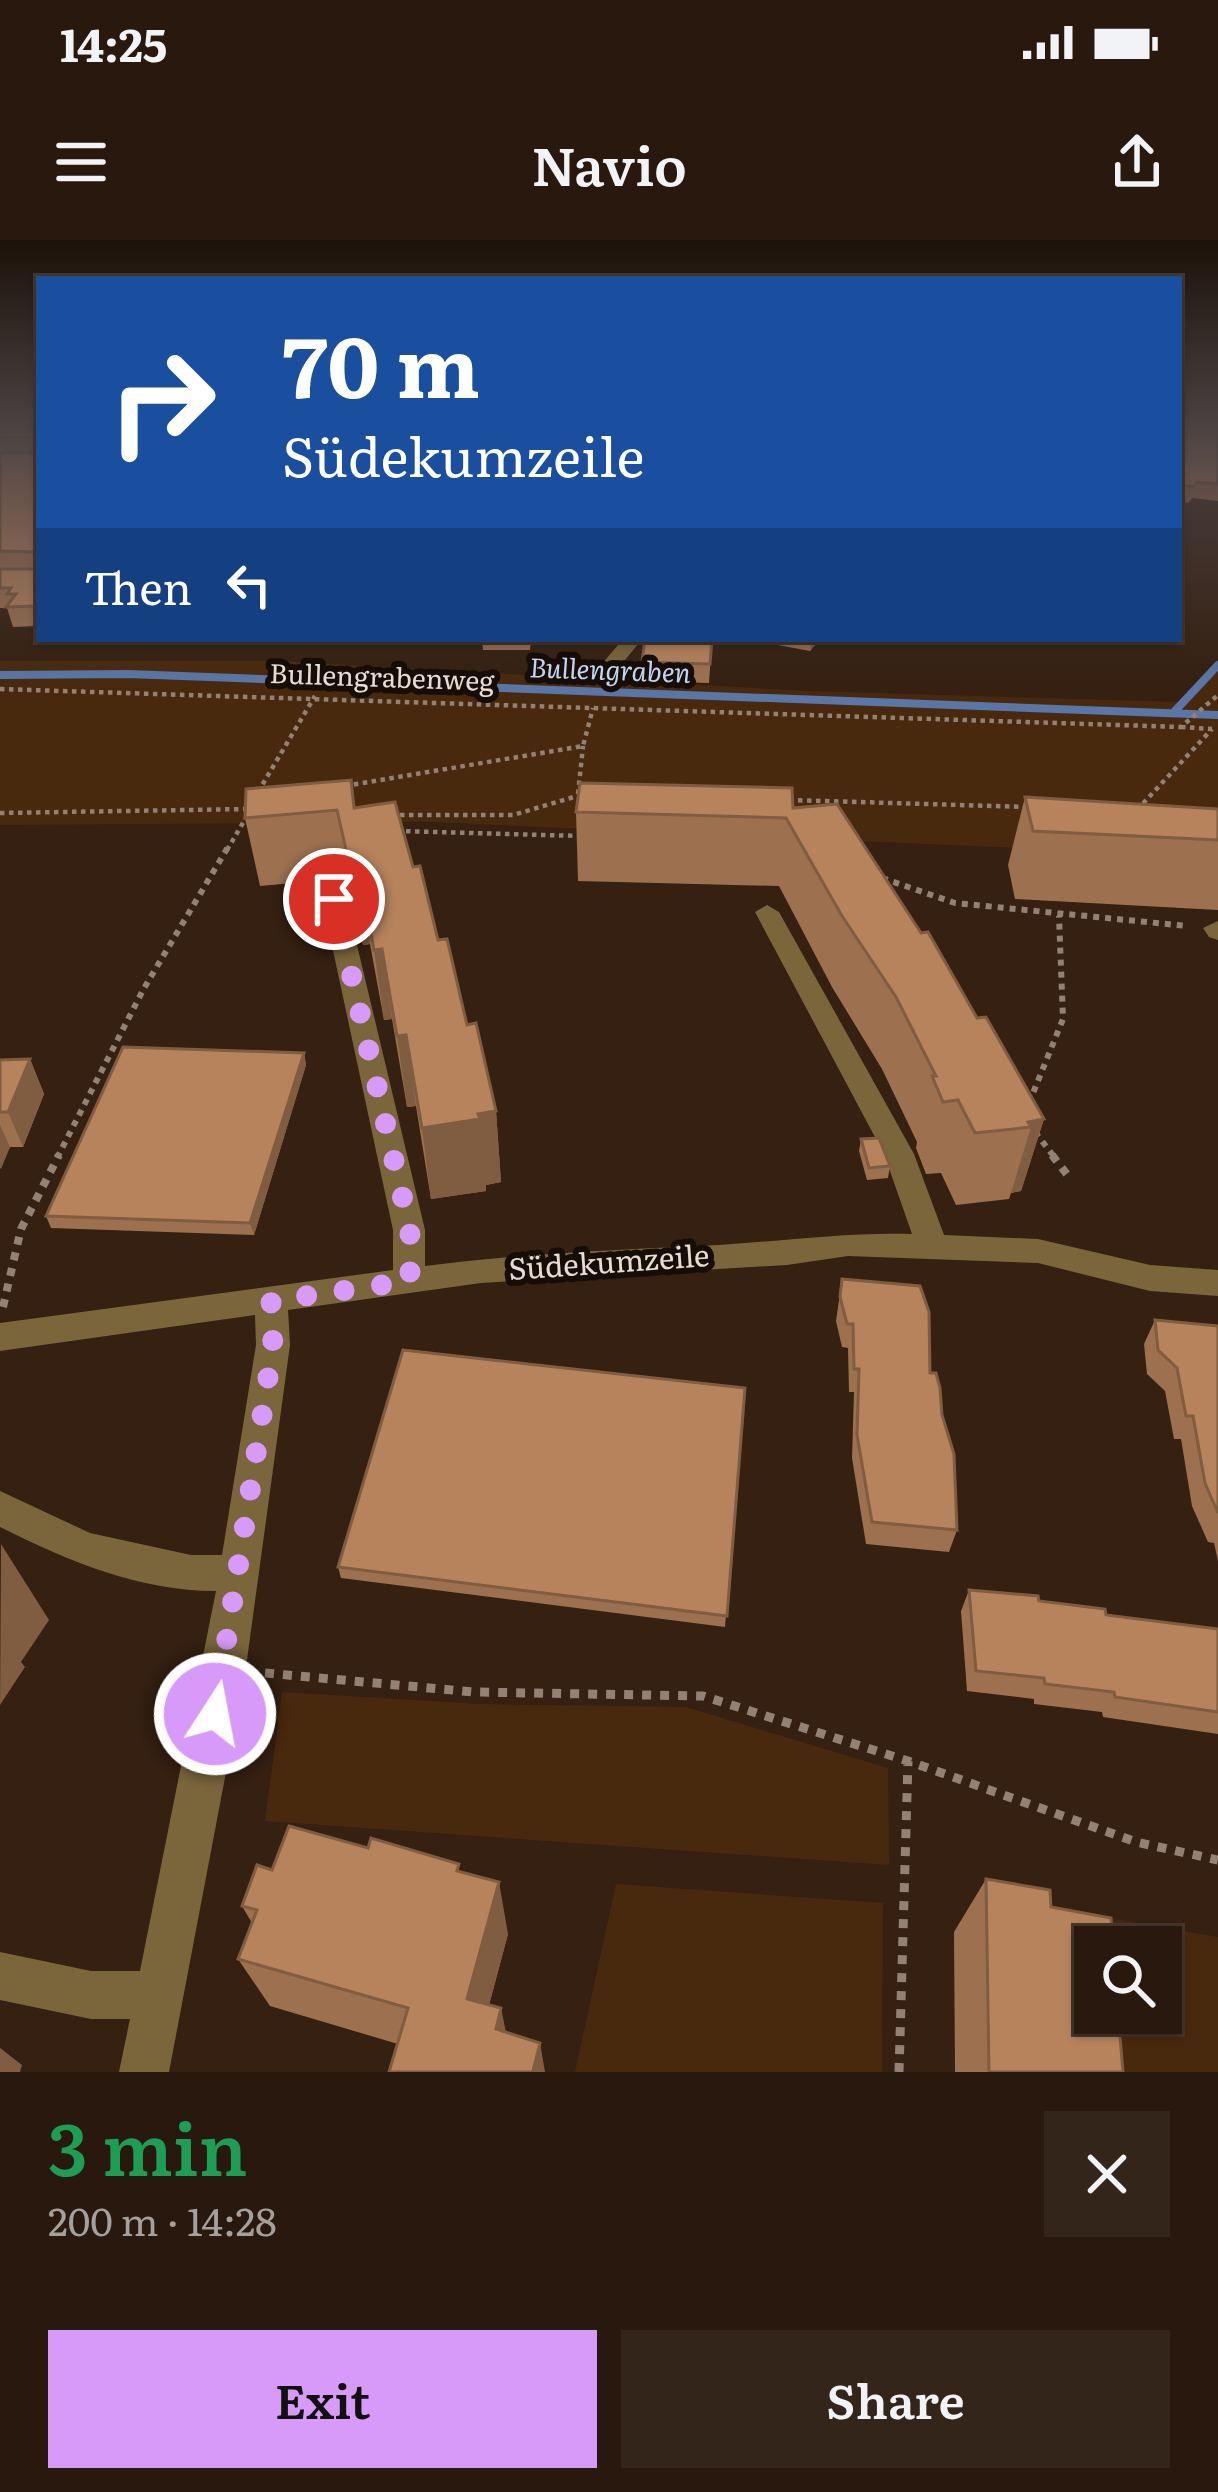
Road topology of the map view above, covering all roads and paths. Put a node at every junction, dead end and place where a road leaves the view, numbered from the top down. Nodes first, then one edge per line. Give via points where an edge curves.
1 (630, 642) edge
2 (598, 681) dead end
3 (0, 689) edge
4 (315, 696) junction
5 (1216, 699) edge
6 (592, 709) junction
7 (1181, 727) junction
8 (583, 746) junction
9 (324, 789) edge
10 (578, 794) junction
11 (601, 795) edge
12 (277, 797) edge
13 (788, 800) edge
14 (252, 805) junction
15 (1044, 808) edge
16 (1138, 811) edge
17 (0, 813) edge
18 (513, 814) junction
19 (380, 815) edge
20 (376, 830) edge
21 (508, 834) junction
22 (603, 837) edge
23 (875, 876) edge
24 (334, 899) dead end
25 (767, 913) dead end
26 (1059, 916) junction
27 (1216, 930) edge
28 (1069, 1177) dead end
29 (929, 1246) junction
30 (410, 1281) junction
31 (1218, 1283) edge
32 (271, 1301) junction
33 (0, 1316) edge
34 (0, 1337) edge
35 (0, 1508) edge
36 (239, 1573) junction
37 (225, 1666) junction
38 (908, 1761) junction
39 (1218, 1860) edge
40 (0, 1976) edge
41 (159, 1995) junction
42 (144, 2072) edge
43 (899, 2072) edge

1 - 2 street
3 - 4 path, Bullengrabenweg
4 - 6 path, Bullengrabenweg
4 - 14 path
5 - 7 path
6 - 7 path, Bullengrabenweg
6 - 8 path
7 - 16 path, Bullengrabenweg via 1212,729
8 - 9 path
8 - 10 path
10 - 11 path
10 - 18 path
12 - 14 path
13 - 15 path
14 - 17 path
14 - 33 path via 143,990 21,1229
18 - 19 path
18 - 21 path
20 - 21 path
21 - 22 path
23 - 26 path via 955,903
24 - 30 street via 410,1230
25 - 29 street via 899,1154
26 - 27 path
26 - 28 path via 1063,1018 1023,1117
29 - 30 street, Südekumzeile via 848,1244
29 - 31 street, Südekumzeile via 1038,1251 1150,1278
30 - 32 street, Südekumzeile
32 - 34 street, Südekumzeile
32 - 36 street via 273,1346
35 - 36 street via 85,1550 191,1573
36 - 37 street
37 - 38 path via 300,1680 474,1692 703,1696
37 - 41 street
38 - 39 path via 1136,1842
38 - 43 path
40 - 41 street via 91,1995
41 - 42 street

